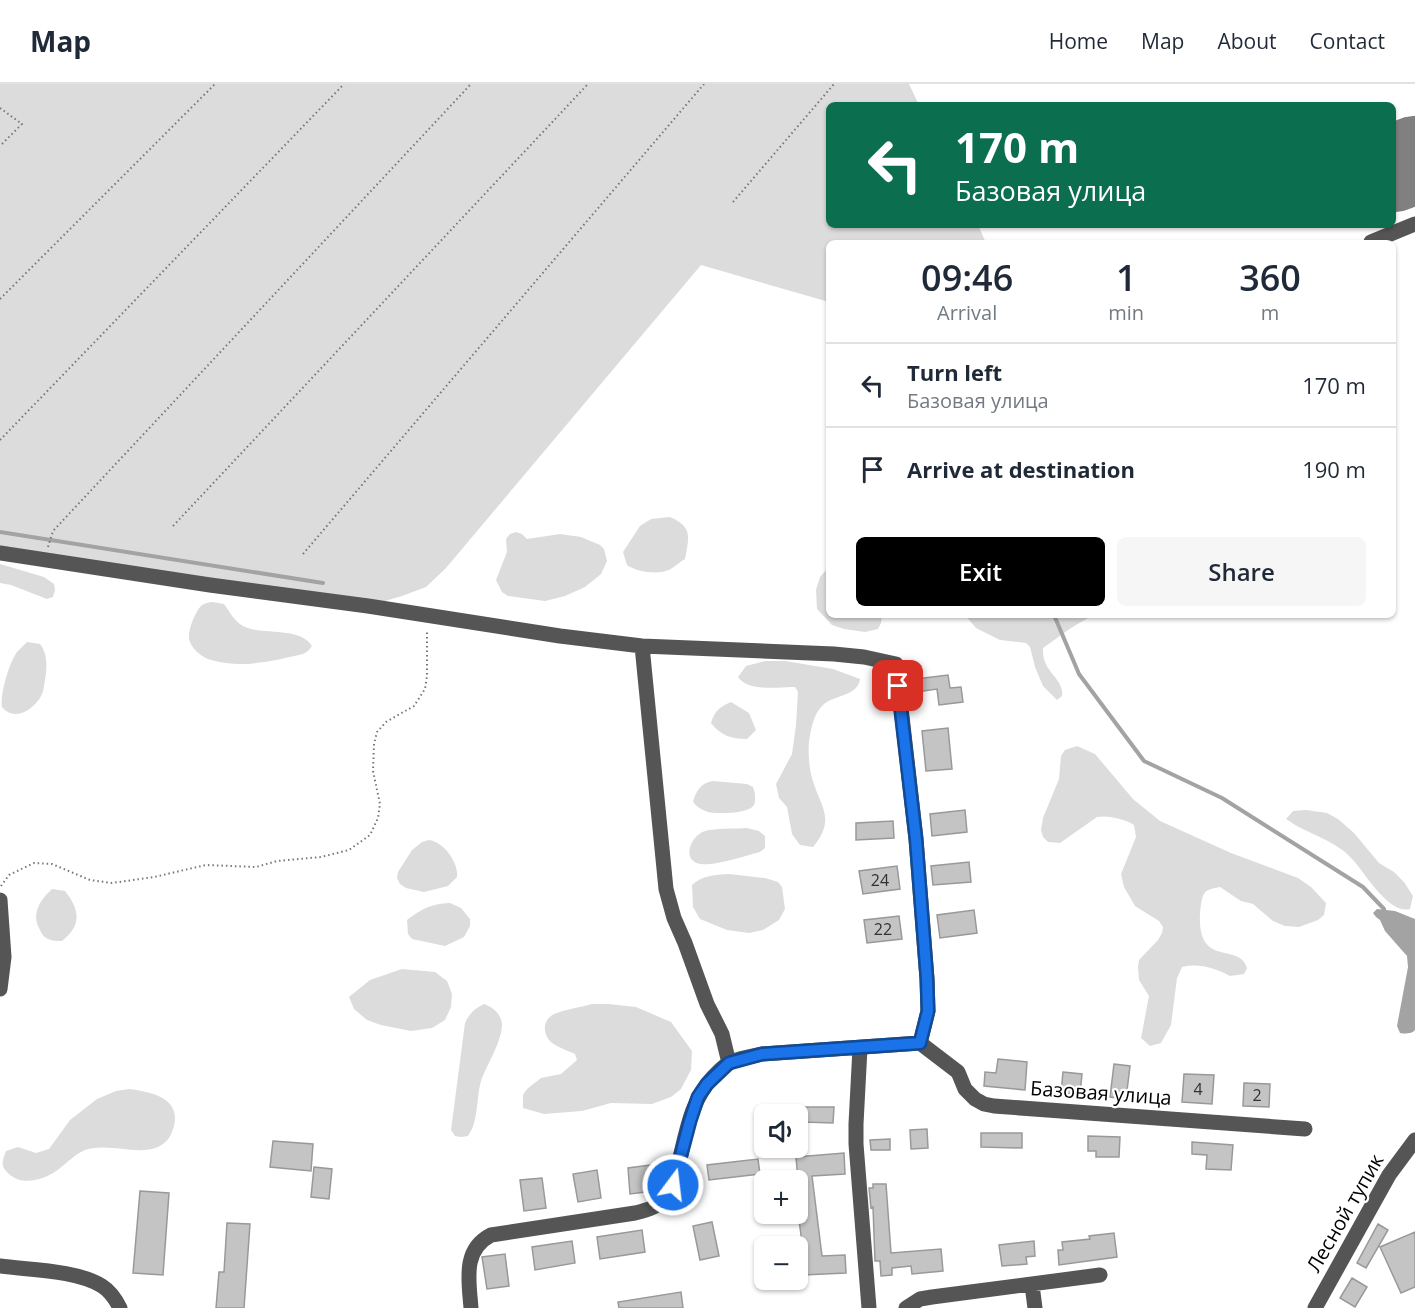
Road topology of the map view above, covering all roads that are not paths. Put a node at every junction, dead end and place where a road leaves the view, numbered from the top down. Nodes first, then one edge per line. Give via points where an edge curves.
1 (1415, 224) edge
2 (1376, 240) edge
3 (0, 553) edge
4 (642, 646) junction
5 (0, 900) edge
6 (0, 989) edge
7 (920, 1043) junction
8 (860, 1048) junction
9 (729, 1063) junction
10 (1305, 1129) dead end
11 (1415, 1140) edge
12 (0, 1266) edge
13 (1100, 1275) dead end
14 (1032, 1285) junction
15 (120, 1308) edge
16 (471, 1308) edge
17 (869, 1308) edge
18 (906, 1308) edge
19 (1035, 1308) edge
20 (1315, 1308) edge

1 - 2 street
3 - 4 street
4 - 7 street via 834,654 896,664 927,979 928,1011
4 - 9 street via 666,889 707,1004 722,1034
5 - 6 street via 4,957
7 - 8 street
7 - 10 street, Базовая улица via 958,1072 965,1089 984,1104
8 - 9 street via 762,1054
8 - 17 street via 856,1144
9 - 16 street via 698,1097 668,1196 648,1210 635,1213 490,1235 471,1256
11 - 20 street, Лесной тупик via 1389,1175
12 - 15 street via 80,1277 102,1286
13 - 14 street
14 - 18 street via 920,1299
14 - 19 street

